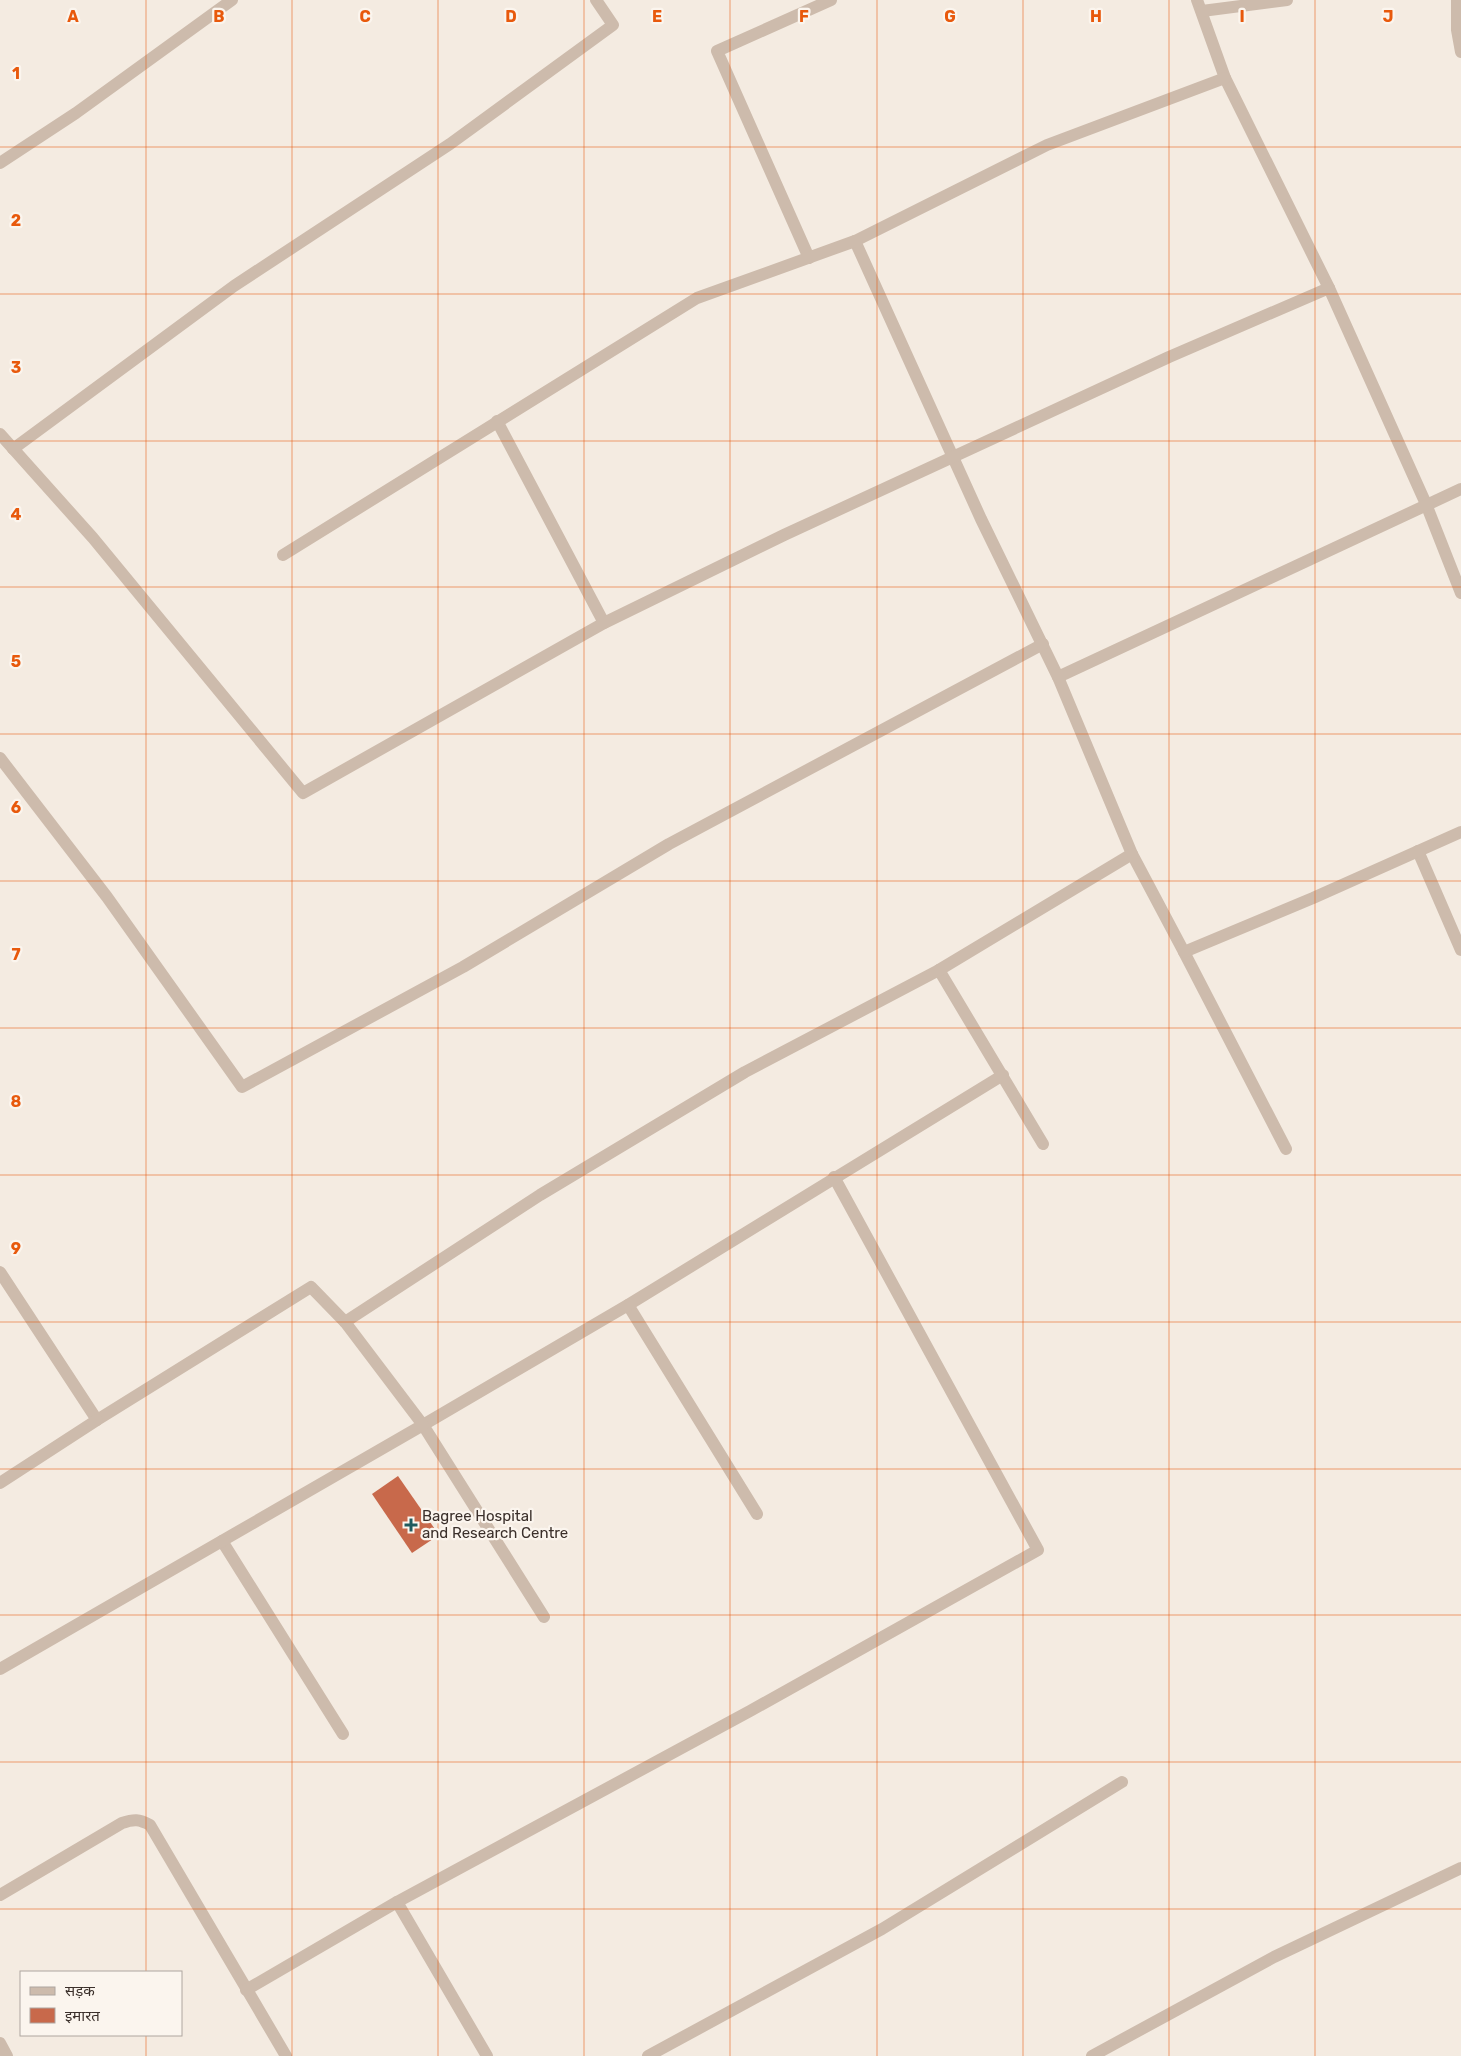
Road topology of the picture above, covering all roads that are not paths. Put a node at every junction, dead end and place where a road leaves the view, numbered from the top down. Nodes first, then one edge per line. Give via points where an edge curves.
1 (232, 0) edge
2 (596, 0) edge
3 (830, 0) edge
4 (1287, 0) edge
5 (1457, 0) edge
6 (1200, 5) edge
7 (1461, 52) edge
8 (1225, 78) junction
9 (0, 163) edge
10 (855, 241) junction
11 (809, 258) junction
12 (1329, 288) junction
13 (496, 421) junction
14 (0, 434) edge
15 (13, 449) junction
16 (953, 458) junction
17 (1461, 489) edge
18 (1426, 504) junction
19 (283, 555) dead end
20 (1461, 593) edge
21 (604, 623) junction
22 (1043, 644) junction
23 (1058, 677) junction
24 (0, 758) edge
25 (1461, 832) edge
26 (1418, 851) junction
27 (1132, 854) junction
28 (1461, 950) edge
29 (1184, 952) junction
30 (939, 970) junction
31 (1003, 1075) junction
32 (1043, 1144) dead end
33 (1286, 1149) dead end
34 (834, 1177) junction
35 (0, 1272) edge
36 (628, 1305) junction
37 (345, 1322) junction
38 (97, 1420) junction
39 (423, 1425) junction
40 (0, 1483) edge
41 (757, 1514) dead end
42 (222, 1541) junction
43 (544, 1617) dead end
44 (0, 1669) edge
45 (343, 1734) dead end
46 (1122, 1782) dead end
47 (1461, 1868) edge
48 (0, 1895) edge
49 (397, 1902) junction
50 (246, 1990) junction
51 (0, 2043) edge
52 (7, 2056) edge
53 (286, 2056) edge
54 (487, 2056) edge
55 (648, 2056) edge
56 (1092, 2056) edge

1 - 9 street via 76,113
2 - 15 street via 613,25 450,144 234,286
3 - 11 street via 717,51
4 - 6 street
5 - 7 street
6 - 8 street
8 - 10 street via 1047,145
8 - 12 street
10 - 11 street
10 - 16 street
11 - 13 street via 697,298
12 - 16 street via 1169,356
12 - 18 street
13 - 19 street
13 - 21 street
14 - 15 street
15 - 21 street via 94,538 303,794
16 - 21 street via 784,535
16 - 22 street
17 - 18 street
18 - 20 street
18 - 23 street
22 - 23 street
22 - 24 street via 669,844 463,967 242,1087 107,897
23 - 27 street
25 - 26 street
26 - 28 street
26 - 29 street
27 - 29 street
27 - 30 street
29 - 33 street
30 - 31 street
30 - 37 street via 745,1072 540,1194
31 - 32 street
31 - 34 street
34 - 36 street
34 - 49 street via 1038,1550
35 - 38 street
36 - 39 street
36 - 41 street
37 - 38 street via 311,1287
37 - 39 street
38 - 40 street
39 - 42 street
39 - 43 street
42 - 44 street
42 - 45 street
46 - 55 street via 882,1929
47 - 56 street via 1274,1957
48 - 50 street via 122,1823 141,1820 150,1825
49 - 50 street
49 - 54 street
50 - 53 street
51 - 52 street

